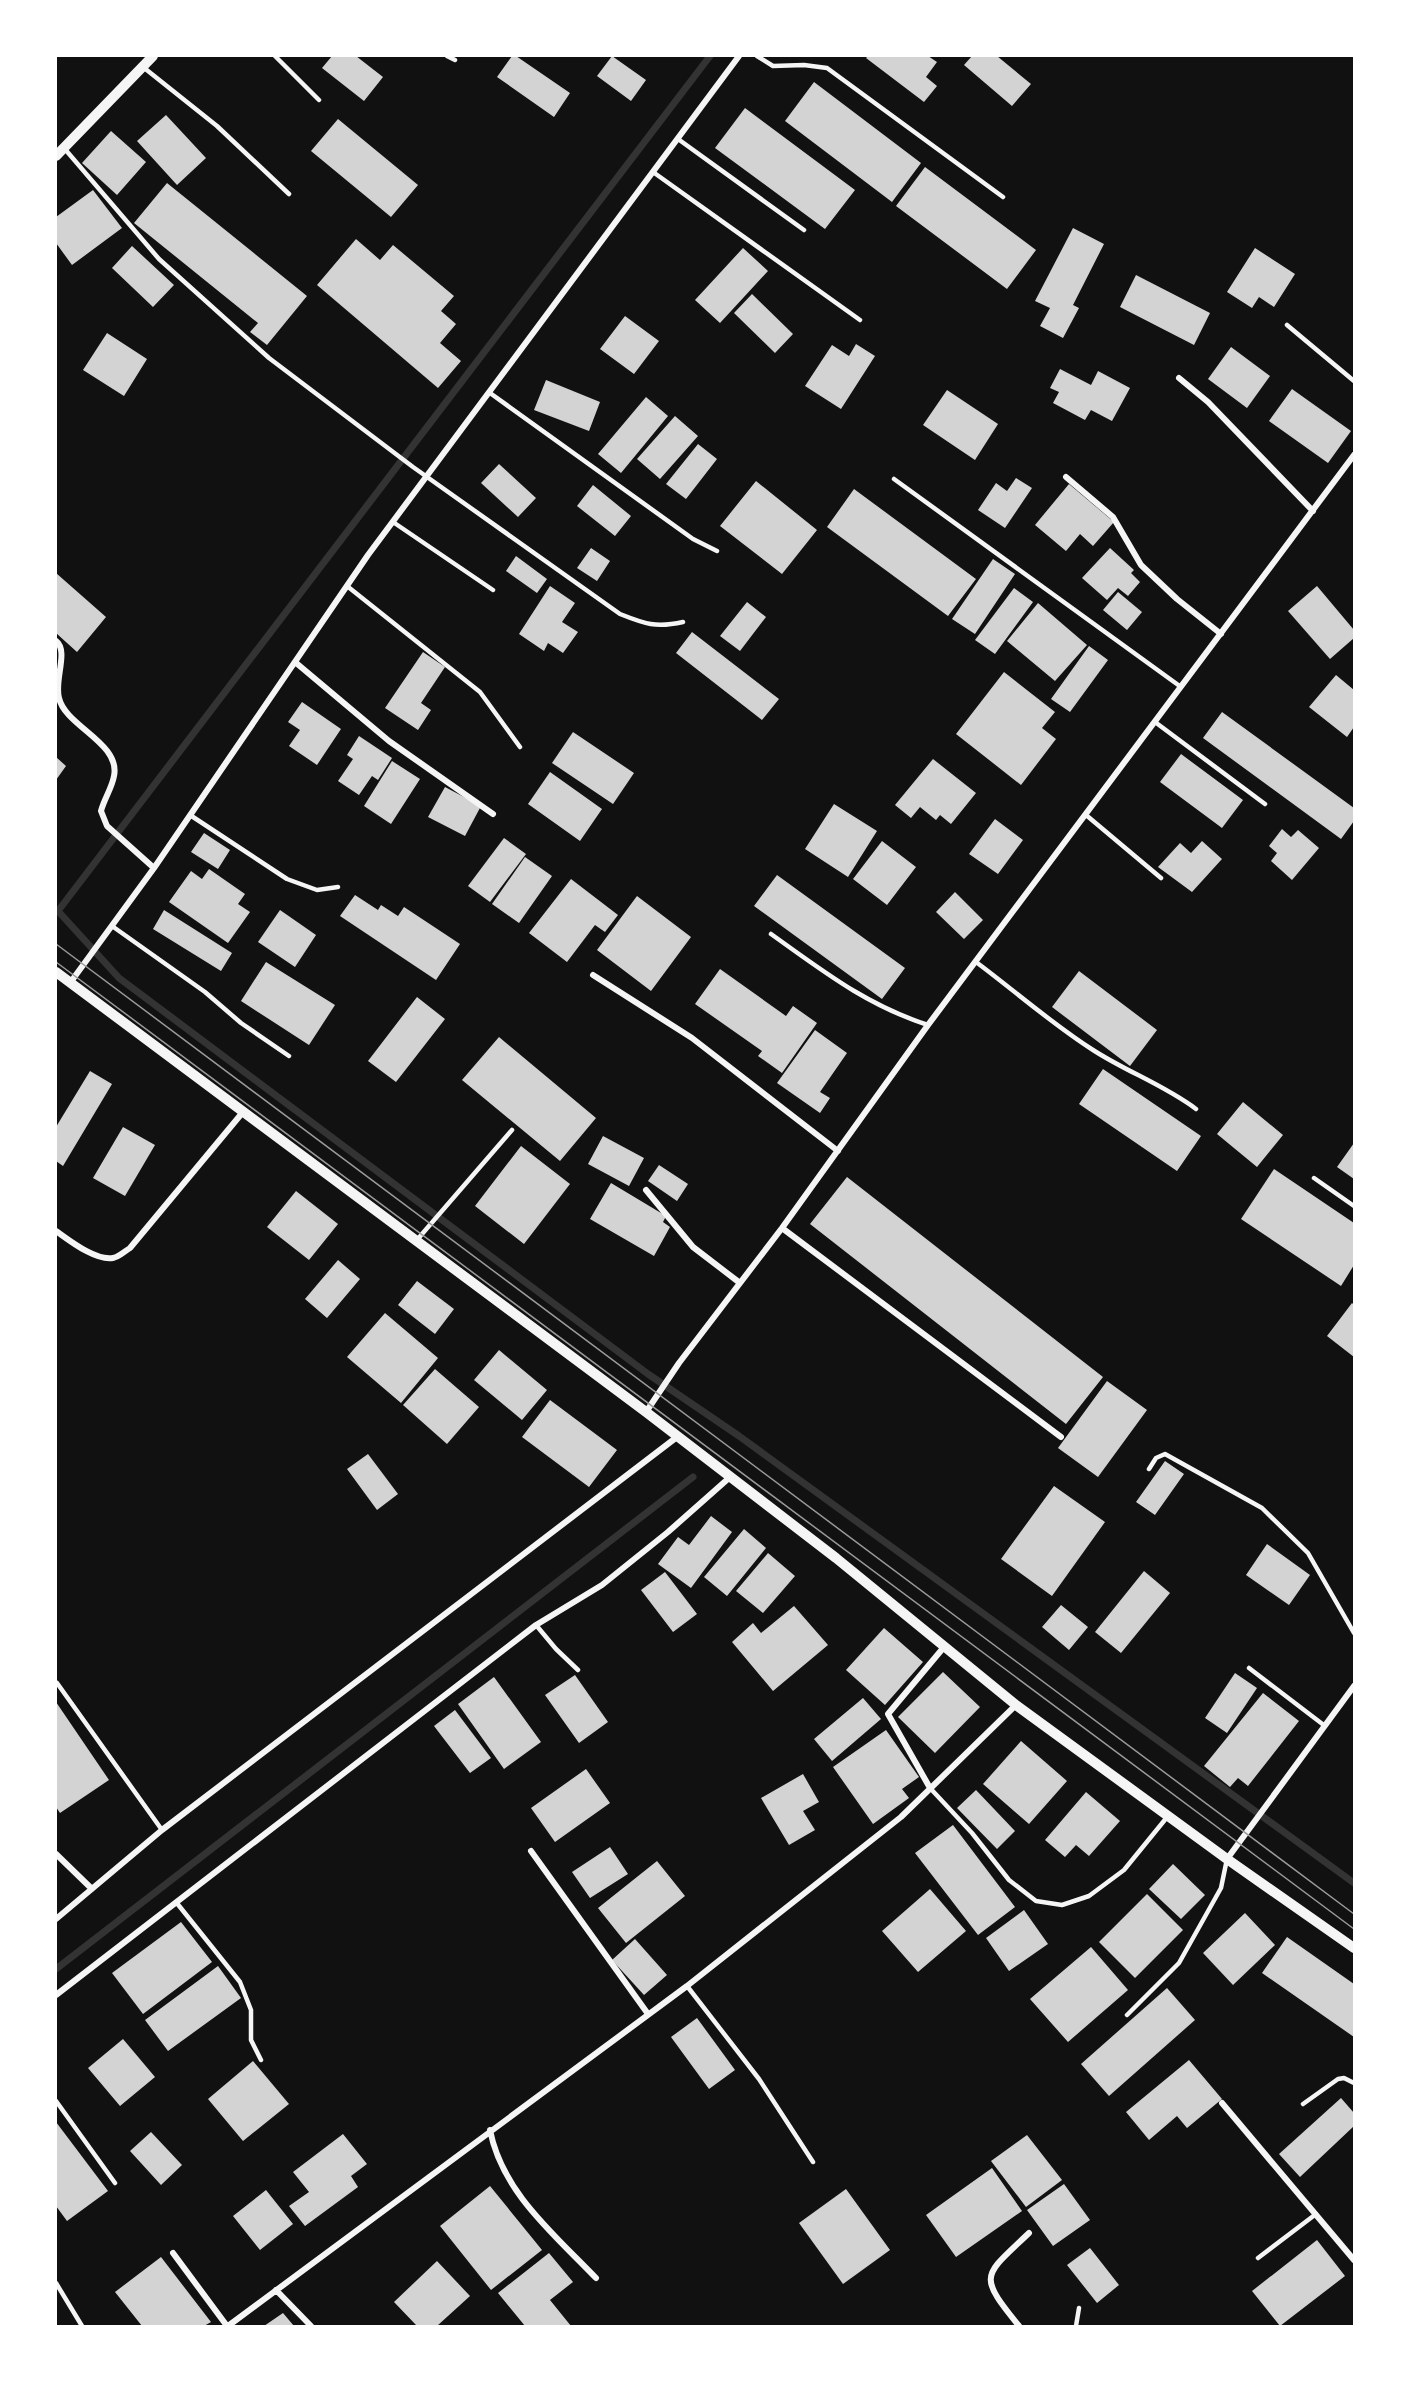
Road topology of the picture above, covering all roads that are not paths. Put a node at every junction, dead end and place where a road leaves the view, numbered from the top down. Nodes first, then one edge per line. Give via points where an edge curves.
1 (153, 56) edge
2 (275, 56) edge
3 (447, 56) edge
4 (739, 56) edge
5 (757, 56) edge
6 (455, 60) dead end
7 (143, 67) junction
8 (319, 100) dead end
9 (678, 139) junction
10 (64, 147) junction
11 (56, 156) edge
12 (653, 172) junction
13 (289, 194) dead end
14 (1003, 198) dead end
15 (804, 230) dead end
16 (860, 320) dead end
17 (1287, 326) dead end
18 (1179, 378) dead end
19 (1354, 381) edge
20 (490, 393) junction
21 (1354, 455) edge
22 (427, 477) junction
23 (1066, 477) dead end
24 (894, 479) dead end
25 (1313, 511) junction
26 (393, 522) junction
27 (717, 551) dead end
28 (347, 586) junction
29 (492, 590) dead end
30 (683, 622) dead end
31 (1221, 634) junction
32 (56, 641) edge
33 (295, 662) junction
34 (1181, 687) junction
35 (1155, 722) junction
36 (520, 747) dead end
37 (1265, 804) dead end
38 (190, 814) junction
39 (493, 814) dead end
40 (1086, 815) junction
41 (154, 868) junction
42 (1161, 878) dead end
43 (338, 887) dead end
44 (112, 926) junction
45 (771, 933) dead end
46 (976, 962) junction
47 (56, 972) edge
48 (593, 975) dead end
49 (70, 983) junction
50 (928, 1026) junction
51 (289, 1056) dead end
52 (1196, 1109) dead end
53 (243, 1112) junction
54 (512, 1130) dead end
55 (838, 1151) junction
56 (1314, 1178) dead end
57 (646, 1190) dead end
58 (1354, 1206) edge
59 (782, 1228) junction
60 (56, 1230) edge
61 (416, 1241) junction
62 (740, 1283) junction
63 (646, 1412) junction
64 (677, 1437) junction
65 (1061, 1437) dead end
66 (1149, 1469) dead end
67 (729, 1478) junction
68 (536, 1625) junction
69 (1354, 1633) edge
70 (944, 1647) junction
71 (1249, 1668) dead end
72 (578, 1670) dead end
73 (57, 1683) dead end
74 (1354, 1686) edge
75 (1016, 1704) junction
76 (1325, 1726) junction
77 (930, 1788) junction
78 (1167, 1816) junction
79 (162, 1830) junction
80 (531, 1851) dead end
81 (56, 1854) edge
82 (1227, 1859) junction
83 (92, 1889) junction
84 (176, 1902) junction
85 (56, 1919) edge
86 (1354, 1948) edge
87 (687, 1986) junction
88 (56, 1995) edge
89 (648, 2014) junction
90 (1127, 2015) dead end
91 (261, 2060) dead end
92 (1354, 2083) edge
93 (56, 2101) edge
94 (1222, 2103) dead end
95 (1303, 2104) dead end
96 (490, 2130) junction
97 (813, 2162) dead end
98 (115, 2182) dead end
99 (1316, 2214) junction
100 (1029, 2233) dead end
101 (173, 2253) dead end
102 (1258, 2258) dead end
103 (1354, 2260) edge
104 (596, 2278) dead end
105 (56, 2283) edge
106 (276, 2290) junction
107 (1079, 2308) dead end
108 (82, 2326) edge
109 (227, 2326) edge
110 (311, 2326) edge
111 (1019, 2326) edge
112 (1076, 2326) edge

1 - 7 street
2 - 8 lane
3 - 6 lane
4 - 9 street
5 - 14 lane via 773,66 827,68
7 - 10 street
7 - 13 lane via 217,126
9 - 12 street
9 - 15 lane
10 - 11 street
10 - 22 lane via 159,259 269,358
12 - 16 lane
12 - 20 street
17 - 19 lane
18 - 25 street via 1208,402
20 - 22 street
20 - 27 lane via 693,539
21 - 25 street
22 - 26 street
22 - 30 lane via 620,614 662,627
23 - 31 street via 1113,517 1141,565
24 - 34 lane
25 - 31 street
26 - 28 street
26 - 29 lane
28 - 33 street
28 - 36 lane via 480,692
31 - 34 street
32 - 41 street via 63,655 57,682 59,700 69,716 94,736 114,766 101,811 106,826
33 - 38 street
33 - 39 street via 389,741
34 - 35 street
35 - 37 lane
35 - 40 street
38 - 41 street
38 - 43 lane via 287,879 317,890
40 - 42 lane
40 - 46 street
41 - 44 street
44 - 49 street
44 - 51 lane
45 - 50 lane via 857,995
46 - 50 street
46 - 52 lane via 1092,1049 1139,1077 1171,1090
47 - 49 street
48 - 55 street via 692,1038
49 - 53 street
50 - 55 street
53 - 60 street via 122,1254 112,1258 99,1256
53 - 61 street
54 - 61 lane
55 - 59 street
56 - 58 lane
57 - 62 street via 693,1247
59 - 62 street
59 - 65 street
61 - 63 street
62 - 63 street
63 - 64 street
64 - 67 street
64 - 79 street
66 - 69 lane via 1164,1454 1262,1508 1308,1553
67 - 68 street via 602,1585
67 - 70 street via 836,1558
68 - 72 lane
68 - 84 street
70 - 75 street
70 - 77 street via 888,1714
71 - 76 lane
73 - 79 lane
74 - 76 street
75 - 77 street
75 - 78 street
76 - 82 street
77 - 78 lane via 1009,1880 1036,1901 1062,1905 1089,1896 1124,1870
77 - 87 street via 900,1817
78 - 82 street
79 - 83 street
80 - 89 street
81 - 83 street
82 - 86 street
82 - 90 lane via 1221,1888 1179,1963
83 - 85 street
84 - 88 street
84 - 91 lane via 240,1982 251,2010 251,2040
87 - 89 street
87 - 97 lane via 759,2079
89 - 96 street
92 - 95 lane via 1338,2079
93 - 98 lane
94 - 99 street
96 - 104 street via 494,2150 513,2189
96 - 106 street
99 - 102 lane
99 - 103 street
100 - 111 street via 994,2267 989,2281 993,2294
101 - 109 street
105 - 108 lane
106 - 109 street
106 - 110 street
107 - 112 lane

